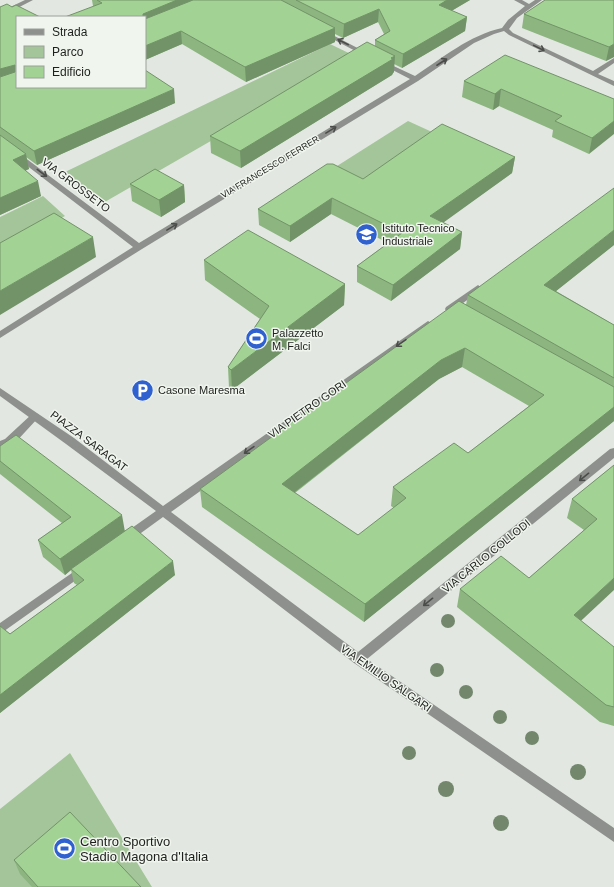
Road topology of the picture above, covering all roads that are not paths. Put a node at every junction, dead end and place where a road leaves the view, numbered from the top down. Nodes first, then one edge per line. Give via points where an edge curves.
1 (30, 0) edge
2 (517, 0) edge
3 (539, 0) edge
4 (529, 6) junction
5 (0, 15) edge
6 (316, 28) edge
7 (505, 29) junction
8 (614, 60) edge
9 (593, 74) junction
10 (415, 79) junction
11 (614, 84) edge
12 (0, 141) edge
13 (139, 247) junction
14 (487, 281) edge
15 (0, 335) edge
16 (0, 391) edge
17 (35, 416) junction
18 (0, 445) edge
19 (614, 452) edge
20 (163, 512) junction
21 (118, 544) edge
22 (94, 562) edge
23 (0, 629) edge
24 (358, 659) junction
25 (614, 836) edge

1 - 5 street
2 - 4 street
3 - 4 street, VIA FRANCESCO FERRER
4 - 7 street, VIA FRANCESCO FERRER via 506,24
10 -> 6 street
7 -> 9 street
10 -> 7 street, VIA FRANCESCO FERRER via 480,38
8 - 9 street
9 - 11 street
13 -> 10 street, VIA FRANCESCO FERRER
12 -> 13 street, VIA GROSSETO
13 - 15 street, VIA FRANCESCO FERRER
14 -> 20 street, VIA PIETRO GORI via 446,313
16 - 17 street, PIAZZA SARAGAT
17 - 18 street via 9,442
17 - 20 street, PIAZZA SARAGAT
19 -> 24 street, VIA CARLO COLLODI
20 - 21 street, VIA PIETRO GORI
20 - 24 street, VIA EMILIO SALGARI
22 - 23 street
24 - 25 street, VIA EMILIO SALGARI

